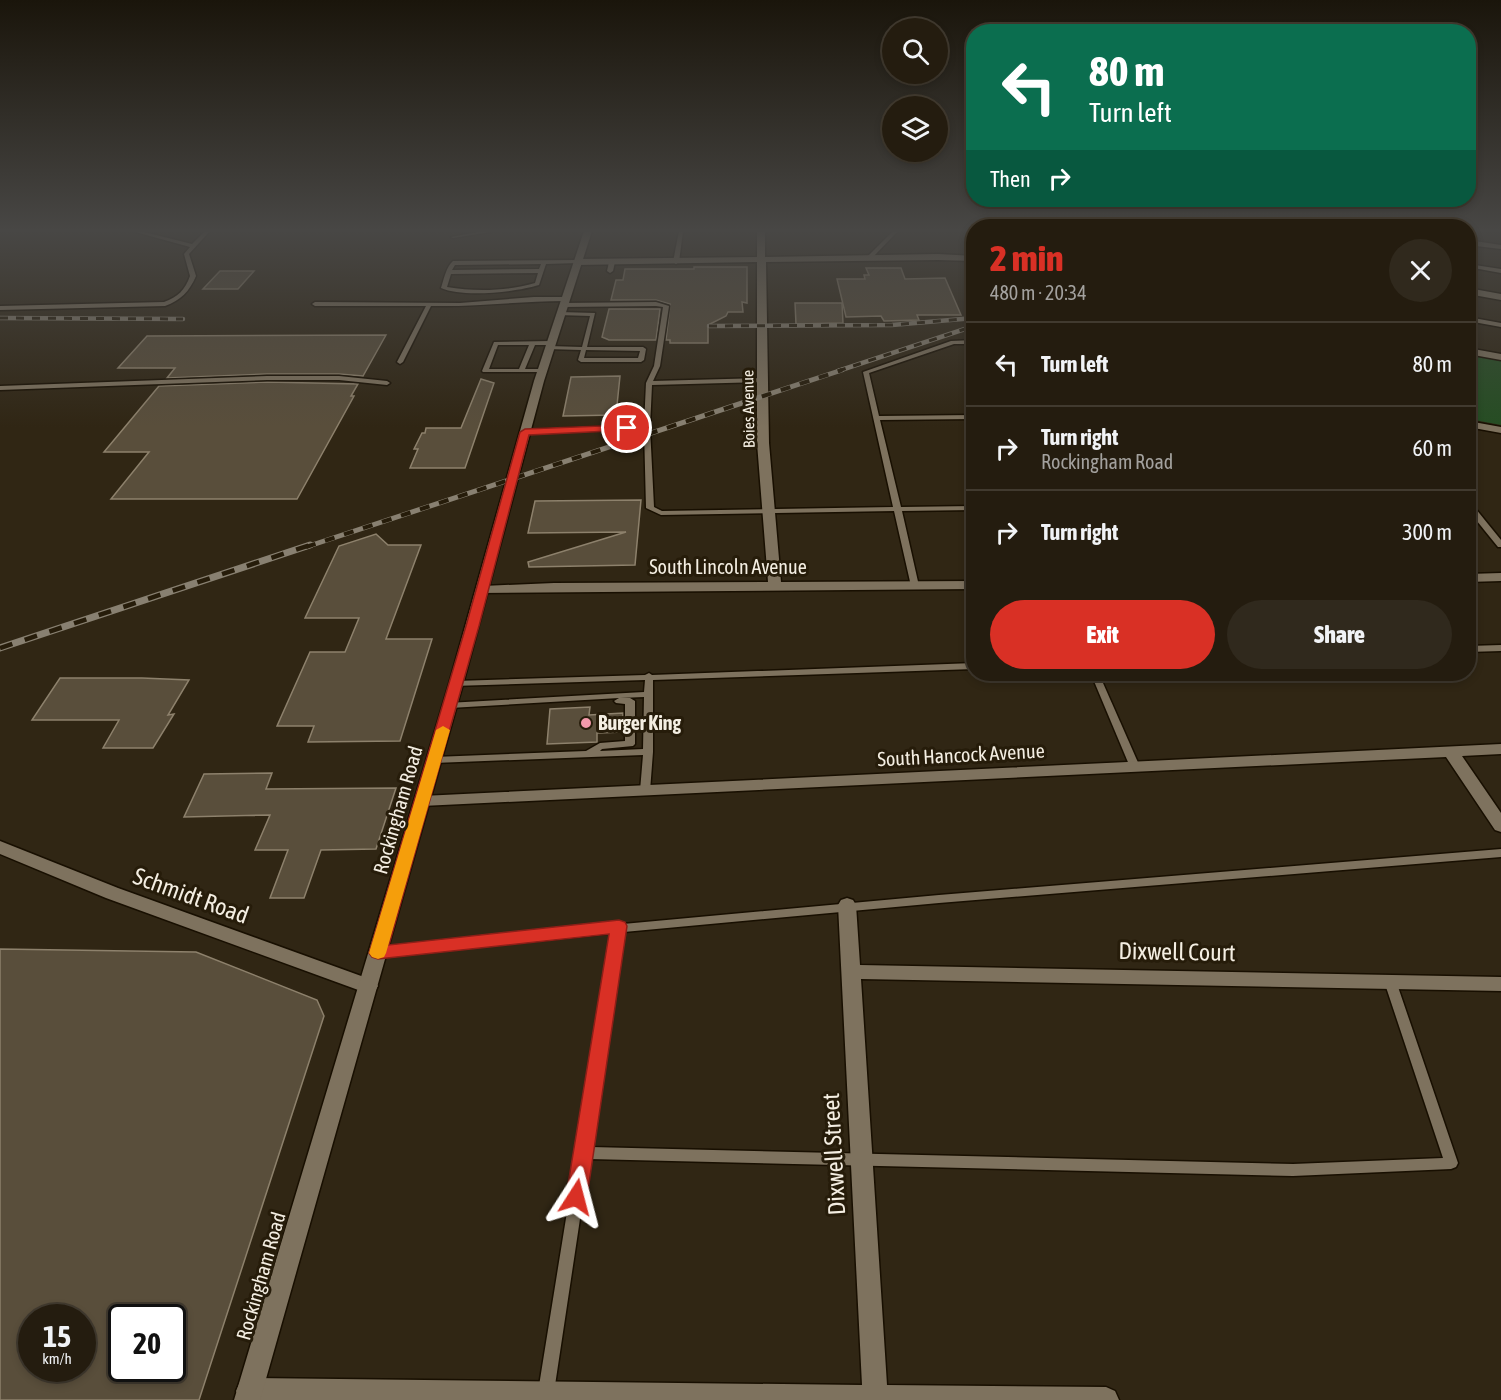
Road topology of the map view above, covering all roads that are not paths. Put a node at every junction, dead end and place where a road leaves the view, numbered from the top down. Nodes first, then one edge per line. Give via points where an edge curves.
1 (182, 296) edge
2 (565, 296) edge
3 (762, 296) edge
4 (315, 304) dead end
5 (430, 304) junction
6 (562, 306) junction
7 (0, 308) edge
8 (1476, 321) edge
9 (1501, 325) edge
10 (966, 343) edge
11 (544, 345) junction
12 (585, 348) junction
13 (1476, 352) edge
14 (1501, 357) edge
15 (505, 361) dead end
16 (400, 362) dead end
17 (501, 371) junction
18 (522, 371) junction
19 (542, 371) junction
20 (763, 380) junction
21 (387, 383) dead end
22 (649, 383) junction
23 (0, 387) edge
24 (966, 417) edge
25 (876, 418) junction
26 (1476, 425) edge
27 (647, 427) junction
28 (1501, 430) edge
29 (525, 432) junction
30 (966, 508) edge
31 (897, 509) junction
32 (769, 510) junction
33 (1476, 515) edge
34 (1501, 545) edge
35 (1501, 577) edge
36 (1476, 578) edge
37 (966, 585) edge
38 (775, 586) junction
39 (915, 586) junction
40 (483, 590) junction
41 (1501, 648) edge
42 (1476, 649) edge
43 (966, 666) edge
44 (649, 676) junction
45 (1098, 681) edge
46 (456, 684) junction
47 (649, 694) junction
48 (540, 699) junction
49 (450, 705) junction
50 (1501, 749) edge
51 (648, 752) junction
52 (1450, 752) junction
53 (586, 755) junction
54 (434, 760) junction
55 (1135, 767) junction
56 (645, 791) junction
57 (422, 801) junction
58 (1501, 826) edge
59 (0, 847) edge
60 (1501, 853) edge
61 (847, 905) junction
62 (619, 926) junction
63 (378, 953) junction
64 (851, 972) junction
65 (1390, 981) junction
66 (1501, 984) edge
67 (368, 986) junction
68 (583, 1153) junction
69 (861, 1160) junction
70 (545, 1394) junction
71 (248, 1395) edge
72 (582, 1397) edge
73 (874, 1399) edge
74 (1106, 1400) edge

1 - 7 lane via 165,304
2 - 6 street, Rockingham Road
3 - 20 street, Boies Avenue
4 - 5 lane
5 - 6 lane via 534,299
5 - 16 lane
6 - 11 street, Rockingham Road
6 - 12 lane via 593,314
6 - 22 lane via 666,306 657,366
8 - 9 lane
10 - 25 lane via 953,342 868,370
11 - 12 lane
11 - 17 lane via 496,343 485,371
11 - 18 lane
11 - 19 street, Rockingham Road
12 - 12 lane via 631,348 643,349 641,360 581,360
13 - 14 street
15 - 17 lane
17 - 18 lane
18 - 19 lane
19 - 29 street, Rockingham Road
20 - 22 lane
20 - 32 street, Boies Avenue
21 - 23 lane via 267,378
22 - 27 lane
24 - 25 lane
25 - 31 lane
26 - 28 street
27 - 29 lane
27 - 32 lane via 650,508 661,513
29 - 40 street, Rockingham Road
30 - 31 lane
31 - 32 lane
31 - 39 lane
32 - 38 street, Boies Avenue
33 - 34 lane
35 - 36 street
37 - 39 street, South Lincoln Avenue
38 - 39 street, South Lincoln Avenue
38 - 40 street, South Lincoln Avenue
40 - 46 street, Rockingham Road
41 - 42 lane
43 - 44 lane
44 - 46 lane
44 - 47 lane
45 - 55 lane
46 - 49 street, Rockingham Road
47 - 48 lane
47 - 51 lane
48 - 49 lane
48 - 53 lane via 550,704 630,701 630,744 600,746
49 - 54 street, Rockingham Road
50 - 52 street, South Hancock Avenue
51 - 53 lane
51 - 56 lane
52 - 55 street, South Hancock Avenue
52 - 58 street
53 - 54 lane
54 - 57 street, Rockingham Road
55 - 56 street, South Hancock Avenue
56 - 57 street, South Hancock Avenue
57 - 63 street, Rockingham Road
59 - 67 street, Schmidt Road via 112,893
60 - 61 lane
61 - 62 lane
61 - 64 street, Dixwell Street
62 - 63 lane
62 - 68 lane
63 - 67 street, Rockingham Road
64 - 65 street, Dixwell Court
64 - 69 street, Dixwell Street
65 - 66 street, Dixwell Court
65 - 69 lane via 1451,1162 1293,1170
67 - 71 street, Rockingham Road
68 - 69 lane
68 - 70 lane
69 - 73 street, Dixwell Street
70 - 71 street
70 - 72 street
72 - 73 street
73 - 74 street

